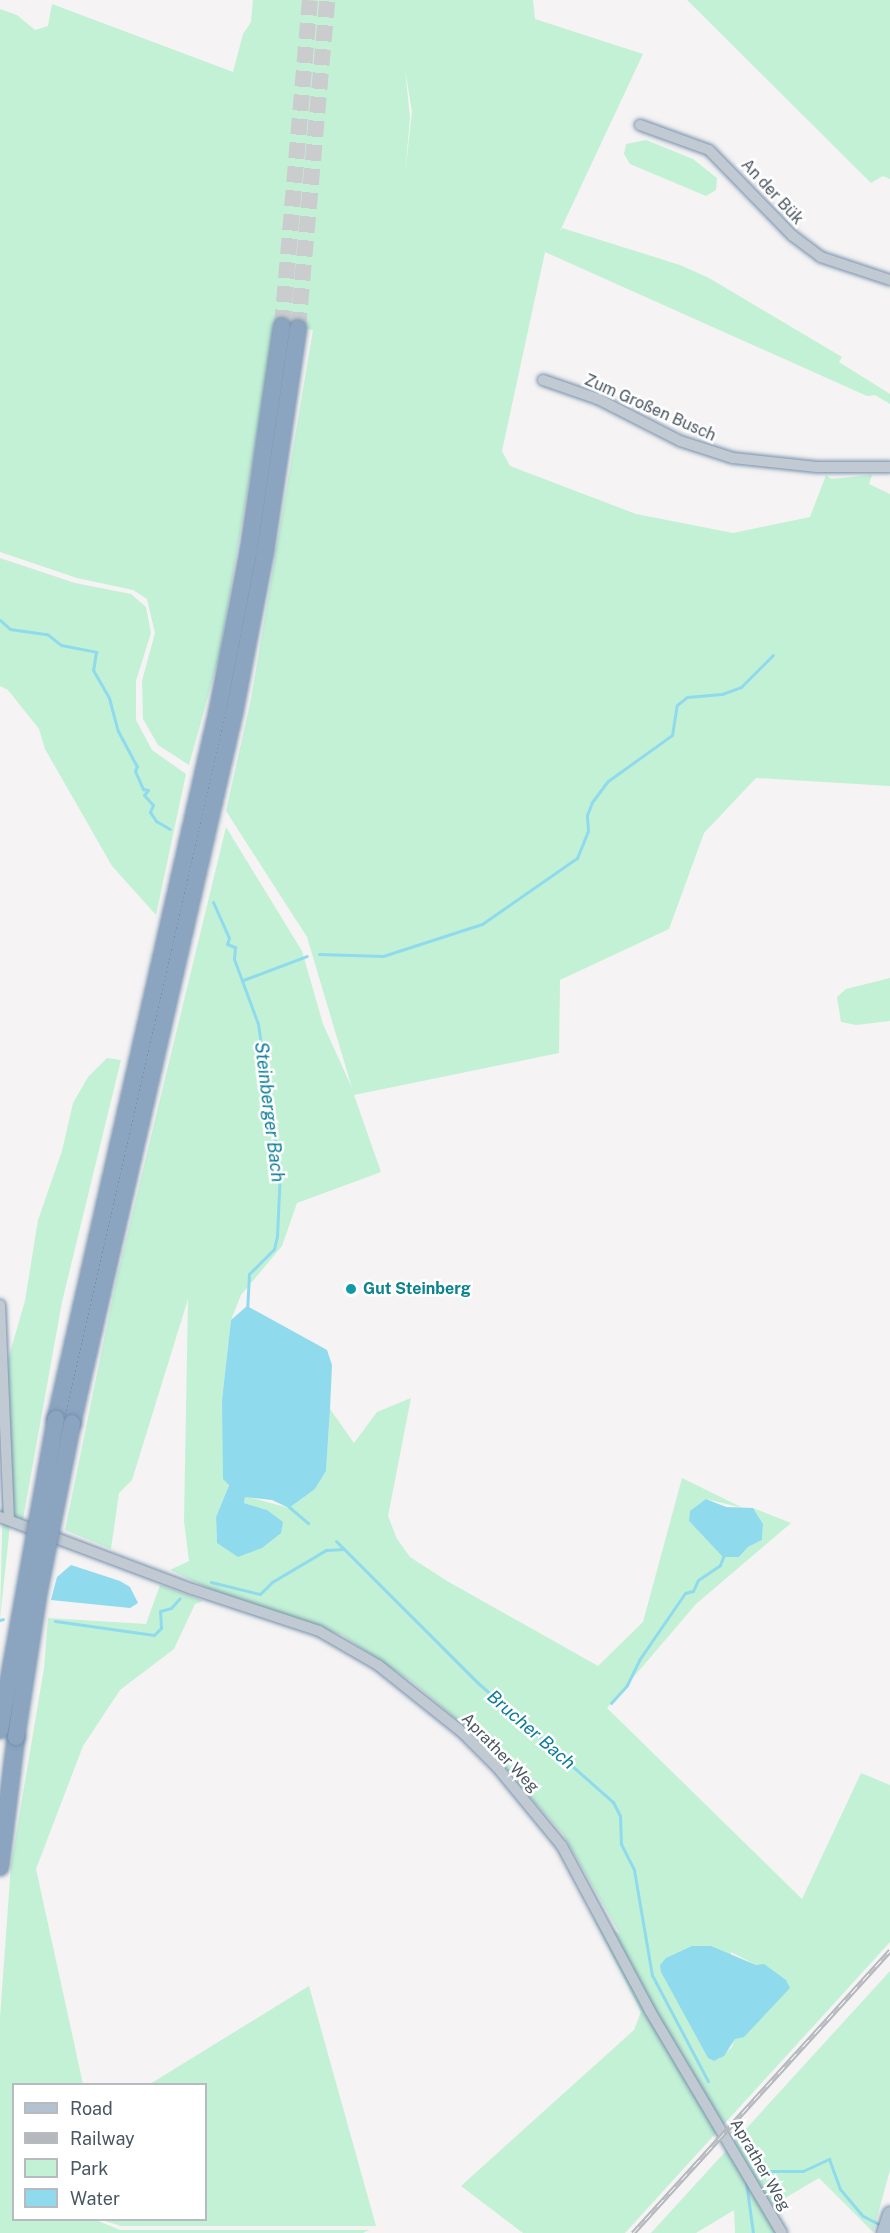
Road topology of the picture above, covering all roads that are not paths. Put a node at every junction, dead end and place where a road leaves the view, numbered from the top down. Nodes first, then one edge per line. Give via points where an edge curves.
1 (640, 125) dead end
2 (888, 276) edge
3 (290, 327) tunnel mouth
4 (543, 380) dead end
5 (890, 467) edge
6 (226, 711) junction
7 (0, 1305) edge
8 (64, 1421) junction
9 (4, 1518) edge
10 (0, 1730) edge
11 (0, 1867) edge
12 (890, 2214) edge
13 (783, 2233) edge
14 (884, 2233) edge

1 - 2 street, An der Bük via 709,150 810,249 834,264
3 - 6 highway via 267,540
4 - 5 street, Zum Großen Busch via 606,403 680,441 733,458 817,467
6 - 8 highway via 147,1090
6 - 8 highway via 131,1086
7 - 9 street
8 - 10 highway, bridge
8 - 11 highway, bridge
9 - 13 street, Aprather Weg via 192,1589 319,1631 378,1665 462,1732 497,1767 562,1846 650,2011
12 - 14 main road

